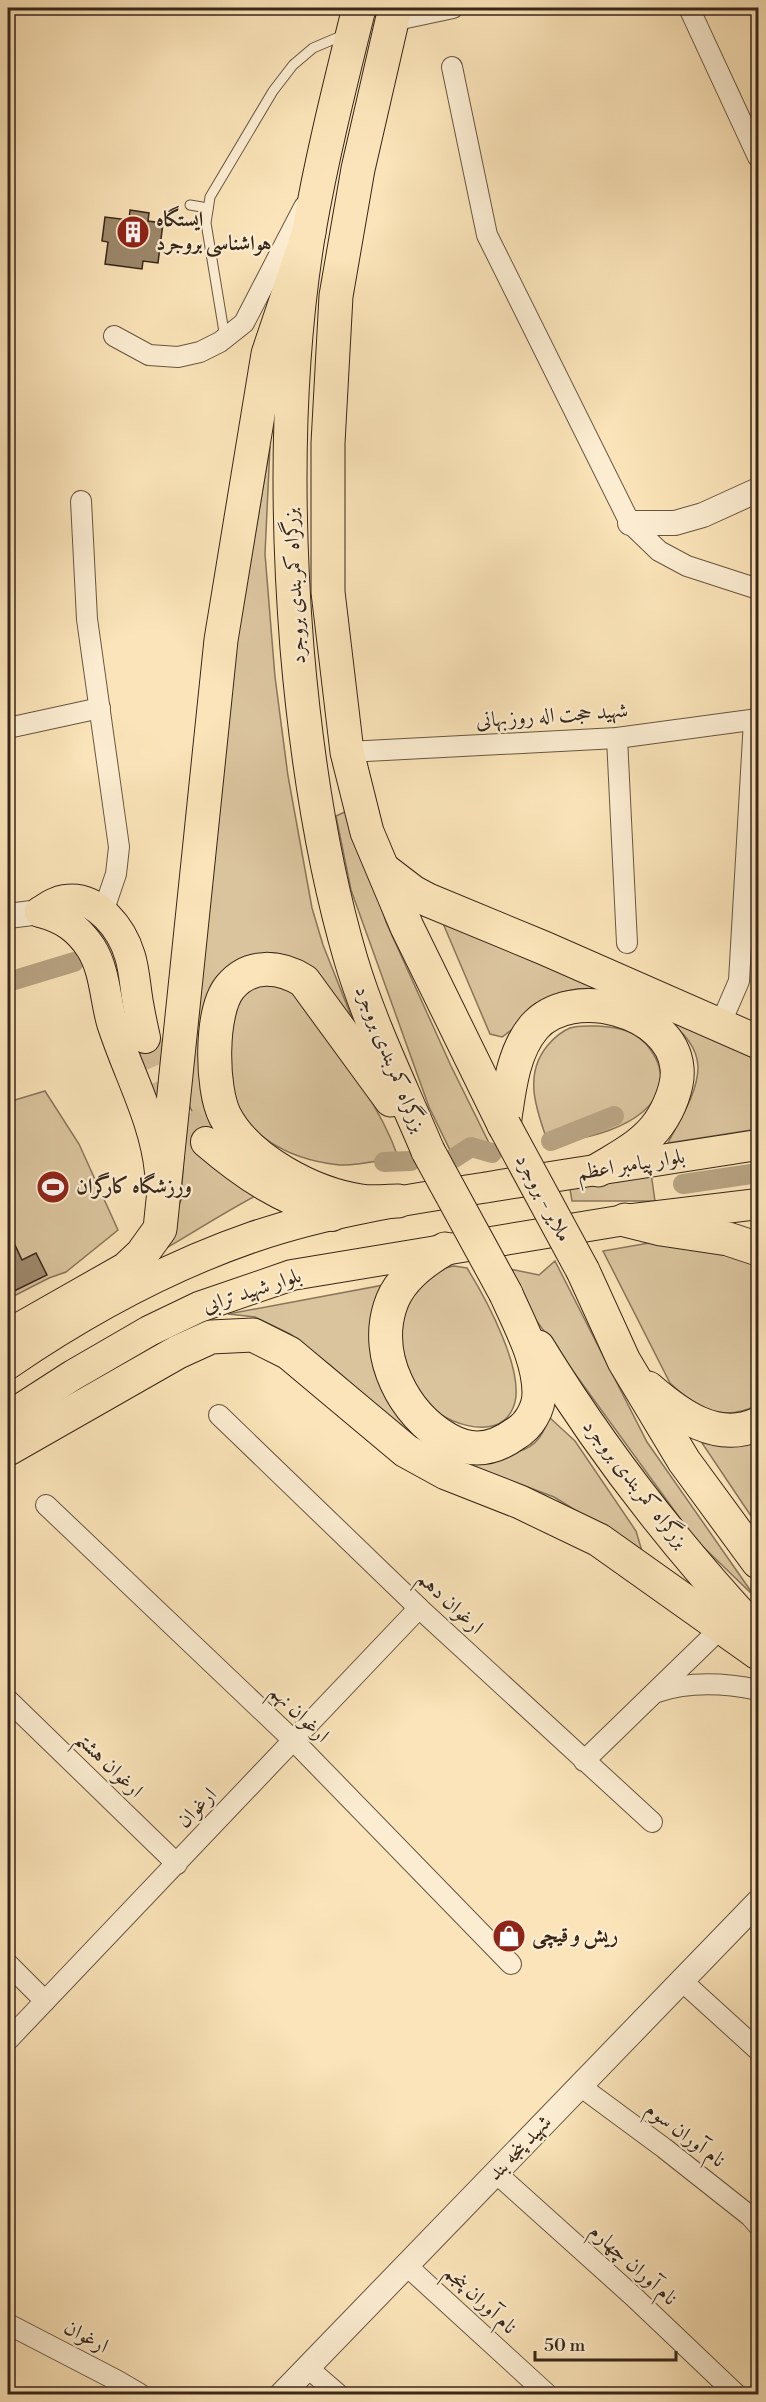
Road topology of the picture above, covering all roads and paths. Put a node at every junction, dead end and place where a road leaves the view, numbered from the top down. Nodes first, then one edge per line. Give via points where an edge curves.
1 (453, 8) edge
2 (689, 8) edge
3 (393, 14) edge
4 (356, 19) edge
5 (452, 67) dead end
6 (759, 158) edge
7 (322, 170) junction
8 (190, 205) dead end
9 (208, 208) junction
10 (309, 232) junction
11 (114, 336) dead end
12 (225, 338) junction
13 (759, 490) edge
14 (81, 501) dead end
15 (630, 522) junction
16 (757, 587) edge
17 (100, 708) junction
18 (756, 720) edge
19 (8, 728) edge
20 (617, 738) junction
21 (347, 752) junction
22 (380, 866) junction
23 (40, 912) junction
24 (103, 912) junction
25 (8, 916) edge
26 (627, 943) dead end
27 (720, 1025) junction
28 (146, 1038) tunnel mouth
29 (759, 1042) edge
30 (504, 1125) junction
31 (206, 1142) tunnel mouth
32 (759, 1145) edge
33 (428, 1151) junction
34 (598, 1170) junction
35 (398, 1201) junction
36 (759, 1204) edge
37 (332, 1216) junction
38 (163, 1220) junction
39 (625, 1220) junction
40 (446, 1249) junction
41 (759, 1249) edge
42 (506, 1294) junction
43 (8, 1336) edge
44 (624, 1361) junction
45 (8, 1364) edge
46 (219, 1415) dead end
47 (8, 1417) edge
48 (759, 1424) edge
49 (8, 1449) edge
50 (46, 1505) dead end
51 (759, 1562) edge
52 (419, 1608) junction
53 (722, 1627) junction
54 (759, 1634) edge
55 (759, 1653) edge
56 (759, 1690) edge
57 (652, 1693) junction
58 (8, 1700) edge
59 (294, 1741) junction
60 (584, 1761) junction
61 (652, 1822) dead end
62 (177, 1864) junction
63 (759, 1902) edge
64 (8, 1964) edge
65 (512, 1964) dead end
66 (682, 1981) junction
67 (45, 2001) junction
68 (8, 2040) edge
69 (759, 2050) edge
70 (580, 2086) junction
71 (496, 2174) junction
72 (759, 2225) edge
73 (407, 2266) junction
74 (8, 2324) edge
75 (308, 2368) junction
76 (140, 2394) edge
77 (282, 2394) edge
78 (338, 2394) edge
79 (547, 2394) edge
80 (736, 2394) edge

1 - 3 street
2 - 6 street
3 - 21 highway, بزرگراه کمربندی بروجرد via 349,210 336,296 330,375 328,592
4 - 7 highway, بزرگراه کمربندی بروجرد
4 - 9 lane via 293,65 210,196
5 - 15 street via 487,235
7 - 10 highway, بزرگراه کمربندی بروجرد
7 - 12 street via 243,323
8 - 9 lane
9 - 12 lane via 206,223
10 - 33 highway, بزرگراه کمربندی بروجرد via 297,334 290,448 293,591 303,718 316,809 352,964
10 - 38 highway via 268,354 221,640
11 - 12 street via 149,355 178,357 200,352
13 - 15 street via 675,523
14 - 17 street via 87,619
15 - 16 street via 659,551 687,567
17 - 19 street
17 - 24 street via 119,847 116,874
18 - 20 street, شهید حجت اله روزبهانی
18 - 27 street via 739,981
20 - 21 street, شهید حجت اله روزبهانی
20 - 26 street
21 - 22 highway, بزرگراه کمربندی بروجرد via 356,797
22 - 27 highway via 428,900
22 - 30 highway, بزرگراه کمربندی بروجرد
23 - 24 main road via 65,900 85,902
23 - 25 street
23 - 38 main road via 65,921 84,938 96,957 112,1022 157,1147
24 - 28 main road via 119,932 131,957
27 - 29 highway
30 - 34 highway via 514,1068 524,1043 546,1016 576,1005 593,1005 638,1018 661,1034 670,1048 677,1068 674,1091 659,1124
30 - 44 highway, ملایر - بروجرد, bridge via 583,1271
31 - 37 main road via 268,1189
32 - 34 main road, بلوار پیامبر اعظم
33 - 35 highway via 304,981 284,971 258,969 229,988 218,1023 215,1088 225,1116 243,1139 264,1159 315,1189 363,1201
33 - 42 highway, bridge
34 - 35 main road, بلوار پیامبر اعظم
35 - 37 main road
36 - 39 main road
37 - 45 main road via 253,1237 170,1271 106,1303
38 - 43 highway via 157,1236 126,1269
39 - 40 main road, بلوار شهید ترابی
39 - 41 highway via 728,1239
40 - 42 highway via 415,1269 401,1286 390,1306 385,1330 387,1354 403,1396 418,1417 456,1444 477,1448 500,1444 520,1431 538,1409 538,1378
40 - 47 main road, بلوار شهید ترابی via 292,1275 199,1307 73,1375
42 - 54 highway, بزرگراه کمربندی بروجرد via 572,1403 637,1492
44 - 48 highway via 646,1387 690,1419 726,1431
44 - 51 highway via 684,1461
46 - 52 street, ارغوان دهم
49 - 53 highway via 211,1336 253,1335 290,1353 406,1451 446,1473 520,1502 599,1540
50 - 59 street, ارغوان نهم
52 - 59 street, ارغوان
52 - 60 street, ارغوان دهم
53 - 55 highway
53 - 57 street
56 - 57 street via 700,1684 678,1685
57 - 60 street
58 - 62 street, ارغوان هشتم
59 - 62 street, ارغوان
59 - 65 street, ارغوان نهم
60 - 61 street, ارغوان دهم
62 - 67 street, ارغوان
63 - 66 street, شهید پنجه بند
64 - 67 street
66 - 69 street
66 - 70 street, شهید پنجه بند
67 - 68 street, ارغوان
70 - 71 street, شهید پنجه بند
70 - 72 street, نام آوران سوم
71 - 73 street, شهید پنجه بند
71 - 80 street, نام آوران چهارم
73 - 75 street, شهید پنجه بند
73 - 79 street, نام آوران پنجم
74 - 76 street, ارغوان
75 - 77 street, شهید پنجه بند
75 - 78 street

